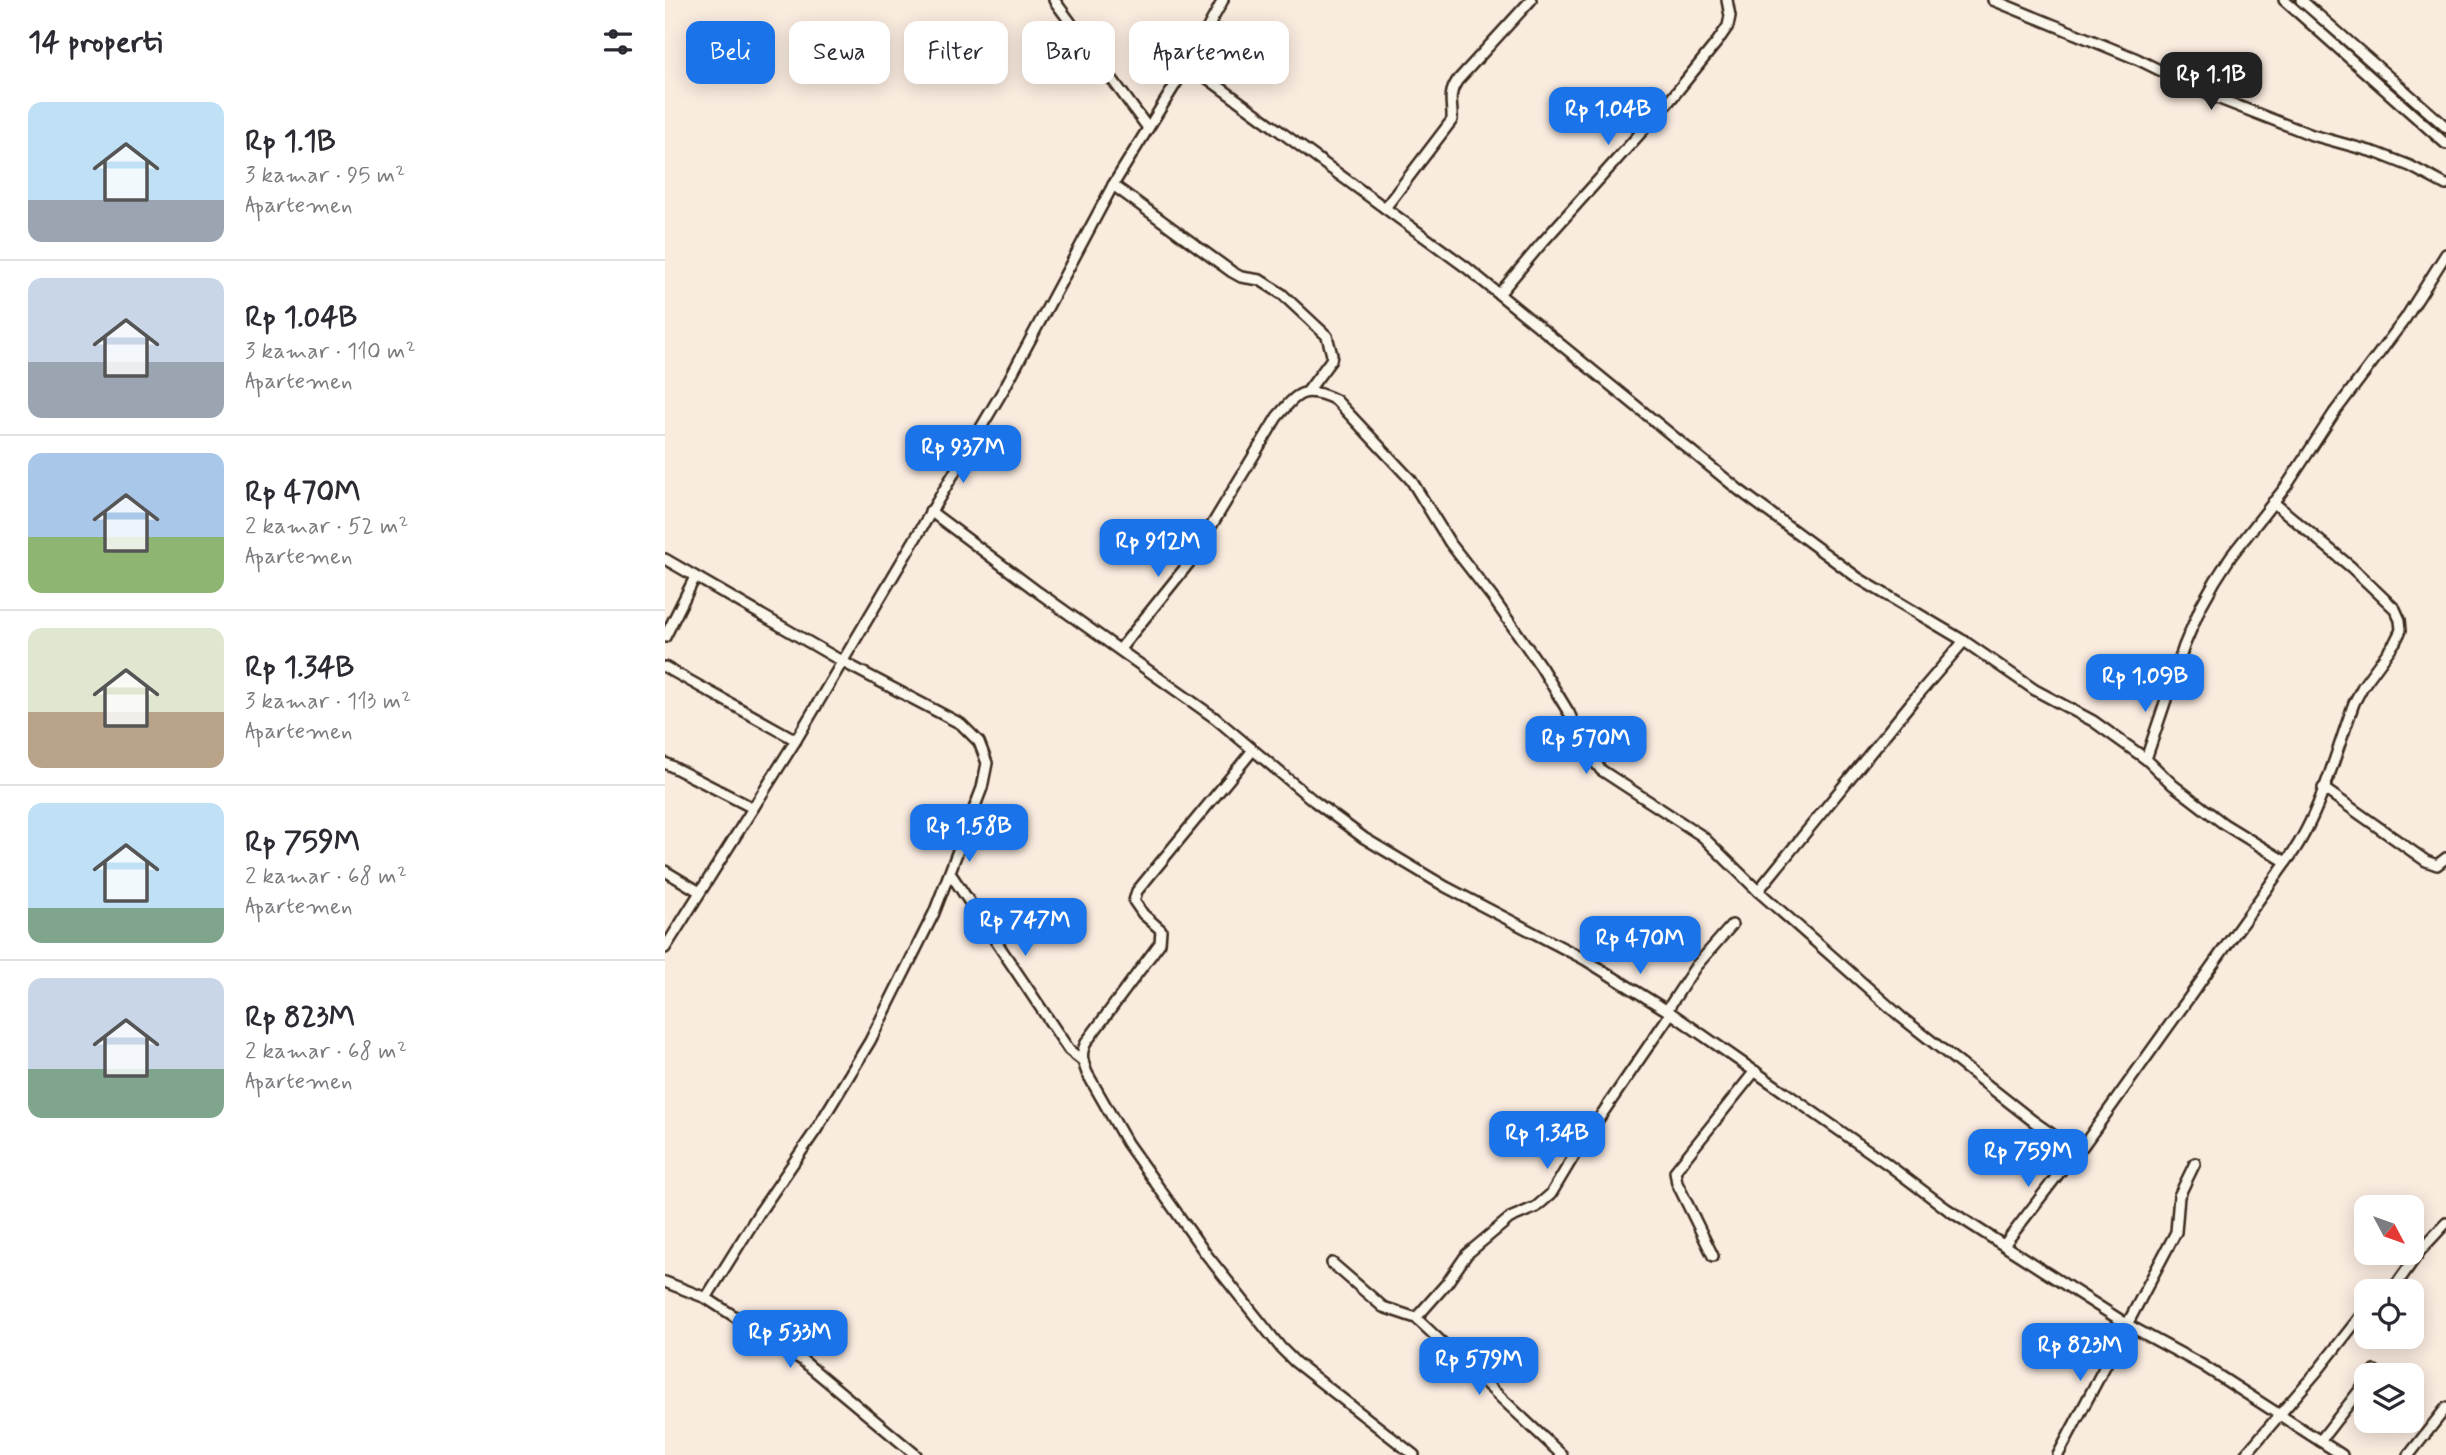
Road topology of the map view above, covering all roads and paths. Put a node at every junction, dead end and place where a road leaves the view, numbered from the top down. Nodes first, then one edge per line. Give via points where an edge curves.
1 (1054, 0) edge
2 (1223, 0) edge
3 (1531, 0) edge
4 (1727, 0) edge
5 (1993, 0) edge
6 (2284, 0) edge
7 (2301, 0) edge
8 (1212, 21) edge
9 (1176, 84) edge
10 (1215, 84) edge
11 (2446, 127) edge
12 (1148, 128) junction
13 (2446, 144) edge
14 (1113, 185) junction
15 (2446, 185) edge
16 (1385, 208) junction
17 (2446, 254) edge
18 (1499, 294) junction
19 (1308, 391) junction
20 (2273, 502) junction
21 (930, 511) junction
22 (665, 559) edge
23 (695, 576) junction
24 (665, 637) edge
25 (1964, 641) junction
26 (1120, 649) junction
27 (843, 662) junction
28 (665, 667) edge
29 (796, 740) junction
30 (1253, 750) junction
31 (2146, 759) junction
32 (665, 763) edge
33 (2323, 788) junction
34 (753, 808) junction
35 (2446, 858) edge
36 (2286, 862) junction
37 (665, 871) edge
38 (950, 873) junction
39 (1758, 891) junction
40 (700, 892) junction
41 (1732, 925) dead end
42 (665, 948) edge
43 (1669, 1012) junction
44 (1083, 1062) junction
45 (1755, 1072) junction
46 (2076, 1151) junction
47 (2195, 1163) dead end
48 (2446, 1223) edge
49 (2004, 1245) junction
50 (1713, 1256) dead end
51 (1332, 1263) dead end
52 (2400, 1279) edge
53 (665, 1282) edge
54 (706, 1298) junction
55 (1416, 1318) junction
56 (2354, 1324) edge
57 (2128, 1325) junction
58 (2354, 1397) edge
59 (2446, 1408) edge
60 (2279, 1413) junction
61 (2320, 1441) junction
62 (916, 1455) edge
63 (1413, 1455) edge
64 (1562, 1455) edge
65 (2058, 1455) edge
66 (2245, 1455) edge
67 (2342, 1455) edge
68 (2409, 1455) edge

1 - 12 street
2 - 8 street
3 - 16 street via 1451,89 1452,120
4 - 18 street via 1728,26 1717,42
5 - 15 street via 2137,59 2212,96 2312,135 2377,153
6 - 13 street
7 - 11 street
9 - 12 street
10 - 16 street
12 - 14 street
14 - 19 street via 1232,272 1271,285 1327,336 1331,360
14 - 21 street via 1005,387
16 - 18 street
17 - 20 street via 2405,319
18 - 25 street via 1739,490 1858,578
19 - 26 street via 1295,396 1277,417 1189,563
19 - 39 street via 1336,400 1411,480 1541,667 1592,760 1702,836
20 - 31 street via 2231,556 2201,606
20 - 33 street via 2350,567 2395,609 2400,620 2395,642 2354,703
21 - 26 street
21 - 27 street
22 - 23 street
23 - 24 street
23 - 27 street
25 - 31 street via 2035,690 2093,720
25 - 39 street
26 - 30 street
27 - 29 street
27 - 38 street via 961,724 979,742 987,763 982,788
28 - 29 street
29 - 34 street
30 - 43 street via 1341,821 1400,860 1584,959
30 - 44 street via 1137,891 1134,901 1161,930 1160,943 1087,1041
31 - 36 street via 2224,824
32 - 34 street
33 - 35 street via 2432,864
33 - 36 street via 2298,848
34 - 40 street
36 - 46 street
37 - 40 street
38 - 44 street via 1069,1050
38 - 54 street via 870,1041
39 - 46 street via 1901,1017
40 - 42 street
41 - 43 street via 1696,966
43 - 45 street
43 - 55 street via 1551,1194 1536,1207 1510,1218 1467,1254
44 - 63 street via 1126,1143 1281,1348
45 - 49 street
45 - 50 street via 1675,1171
46 - 49 street
47 - 57 street via 2179,1196 2176,1232
48 - 52 street
49 - 57 street
51 - 55 street via 1383,1307
53 - 54 street
54 - 62 street via 802,1360
55 - 64 street
56 - 60 street
57 - 60 street
57 - 65 street
58 - 61 street
59 - 68 street
60 - 61 street
60 - 66 street
61 - 67 street

